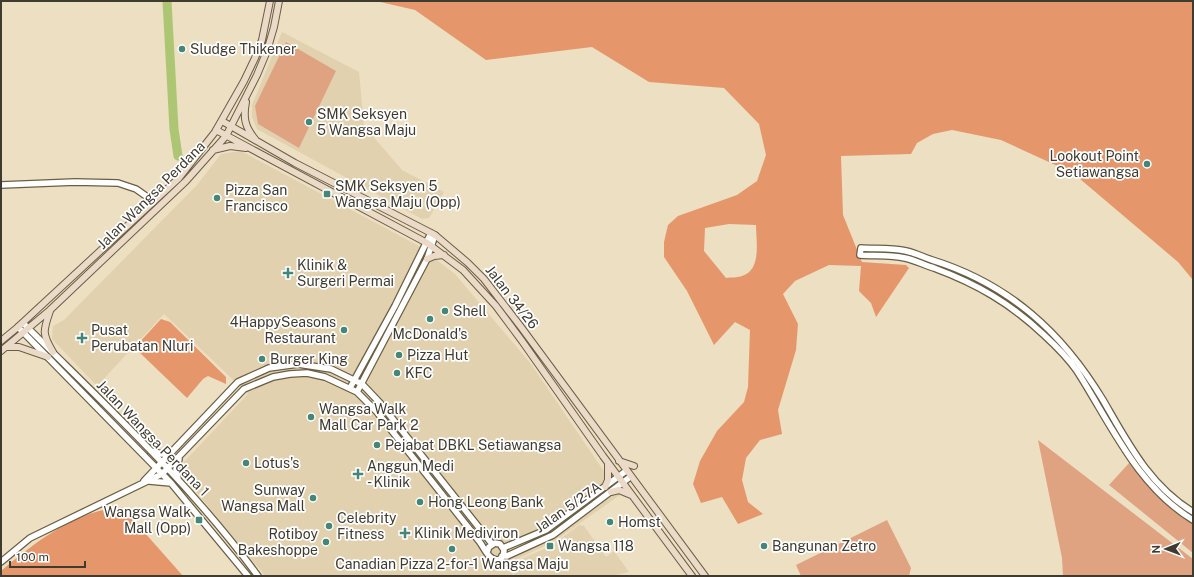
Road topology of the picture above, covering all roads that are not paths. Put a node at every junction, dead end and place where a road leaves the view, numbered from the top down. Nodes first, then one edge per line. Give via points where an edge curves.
1 (270, 1) edge
2 (279, 1) edge
3 (247, 94) junction
4 (222, 121) junction
5 (231, 127) junction
6 (216, 130) junction
7 (226, 136) junction
8 (258, 142) junction
9 (251, 149) junction
10 (213, 150) junction
11 (1, 185) edge
12 (153, 201) junction
13 (433, 234) junction
14 (430, 244) junction
15 (444, 255) junction
16 (428, 260) junction
17 (50, 310) junction
18 (23, 322) junction
19 (18, 327) junction
20 (29, 328) junction
21 (23, 333) junction
22 (1, 341) edge
23 (3, 349) edge
24 (53, 352) junction
25 (48, 357) junction
26 (354, 380) junction
27 (362, 384) junction
28 (350, 388) junction
29 (357, 392) junction
30 (176, 447) junction
31 (151, 451) junction
32 (181, 455) junction
33 (618, 460) junction
34 (161, 462) junction
35 (608, 462) junction
36 (634, 466) dead end
37 (156, 468) junction
38 (168, 468) junction
39 (162, 474) junction
40 (628, 474) junction
41 (178, 479) junction
42 (621, 480) junction
43 (146, 482) junction
44 (171, 483) junction
45 (605, 487) junction
46 (611, 492) junction
47 (632, 496) junction
48 (1193, 512) edge
49 (1193, 520) edge
50 (492, 544) junction
51 (503, 548) junction
52 (487, 552) junction
53 (502, 556) junction
54 (1, 562) edge
55 (248, 576) edge
56 (258, 576) edge
57 (692, 576) edge
58 (705, 576) edge

1 - 4 main road, Jalan Wangsa Perdana via 262,40 255,58
2 - 3 main road, Jalan Wangsa Perdana via 267,50
3 - 5 main road, Jalan Wangsa Perdana
3 - 8 main road via 244,117 249,131
4 - 5 main road, Jalan 34/26
4 - 6 main road, Jalan Wangsa Perdana
5 - 7 main road, Jalan Wangsa Perdana
5 - 8 main road, Jalan 34/26
6 - 7 main road, Jalan 34/26
6 - 12 main road, Jalan Wangsa Perdana via 179,178
7 - 9 main road, Jalan 34/26
7 - 10 main road, Jalan Wangsa Perdana
8 - 13 main road, Jalan 34/26
9 - 10 main road via 236,146
9 - 14 main road, Jalan 34/26
10 - 17 main road, Jalan Wangsa Perdana via 186,181
11 - 12 street via 118,183 136,189
12 - 18 main road, Jalan Wangsa Perdana
13 - 14 street
13 - 33 main road, Jalan 34/26 via 468,262 484,279
14 - 15 main road, Jalan 34/26
14 - 16 street
14 - 26 street
15 - 16 main road via 434,256
15 - 35 main road, Jalan 34/26 via 463,270 496,306
16 - 27 street
17 - 20 main road, Jalan Wangsa Perdana
17 - 24 main road via 44,337
18 - 19 main road, Jalan Wangsa Perdana
18 - 20 street, Jalan Wangsa Perdana 1
19 - 21 street, Jalan Wangsa Perdana 1
19 - 22 main road, Jalan Wangsa Perdana
20 - 21 main road, Jalan Wangsa Perdana
20 - 24 street, Jalan Wangsa Perdana 1
21 - 23 main road, Jalan Wangsa Perdana
21 - 25 street, Jalan Wangsa Perdana 1
23 - 25 main road via 19,347
24 - 31 street, Jalan Wangsa Perdana 1
25 - 37 street, Jalan Wangsa Perdana 1
26 - 27 street
26 - 28 street
26 - 30 street via 331,369 305,364 262,371 238,382
27 - 29 street
27 - 50 street
28 - 29 street
28 - 32 street via 325,377 307,373 290,374 259,382 244,389
29 - 52 street via 377,412
30 - 31 street via 162,454
30 - 34 street
31 - 34 street, Jalan Wangsa Perdana 1
32 - 38 street
32 - 41 street via 176,465
33 - 36 main road
33 - 40 main road, Jalan 34/26
34 - 37 street
34 - 38 street, Jalan Wangsa Perdana 1
35 - 42 main road, Jalan 34/26
35 - 45 main road via 608,480
37 - 39 street, Jalan Wangsa Perdana 1
37 - 43 street
38 - 39 street
38 - 41 street, Jalan Wangsa Perdana 1
39 - 43 street
39 - 44 street, Jalan Wangsa Perdana 1
40 - 42 street
40 - 58 main road, Jalan 34/26
41 - 56 street, Jalan Wangsa Perdana 1
42 - 45 street, Jalan 5/27A
42 - 46 street, Jalan 5/27A
42 - 47 main road, Jalan 34/26
43 - 44 street
43 - 54 street via 30,538
44 - 55 street, Jalan Wangsa Perdana 1
45 - 51 street, Jalan 5/27A via 546,530
46 - 47 main road via 619,490
46 - 53 street, Jalan 5/27A via 553,535
47 - 57 main road, Jalan 34/26
48 - 49 street via 1166,492 1148,472 1128,445 1081,364 1031,312 992,285 952,266 906,251 861,248 860,256 905,258 961,278 987,291 1029,321 1076,370 1120,444 1153,488
50 - 51 street via 498,544
50 - 52 street
51 - 53 street
52 - 53 street via 494,560

